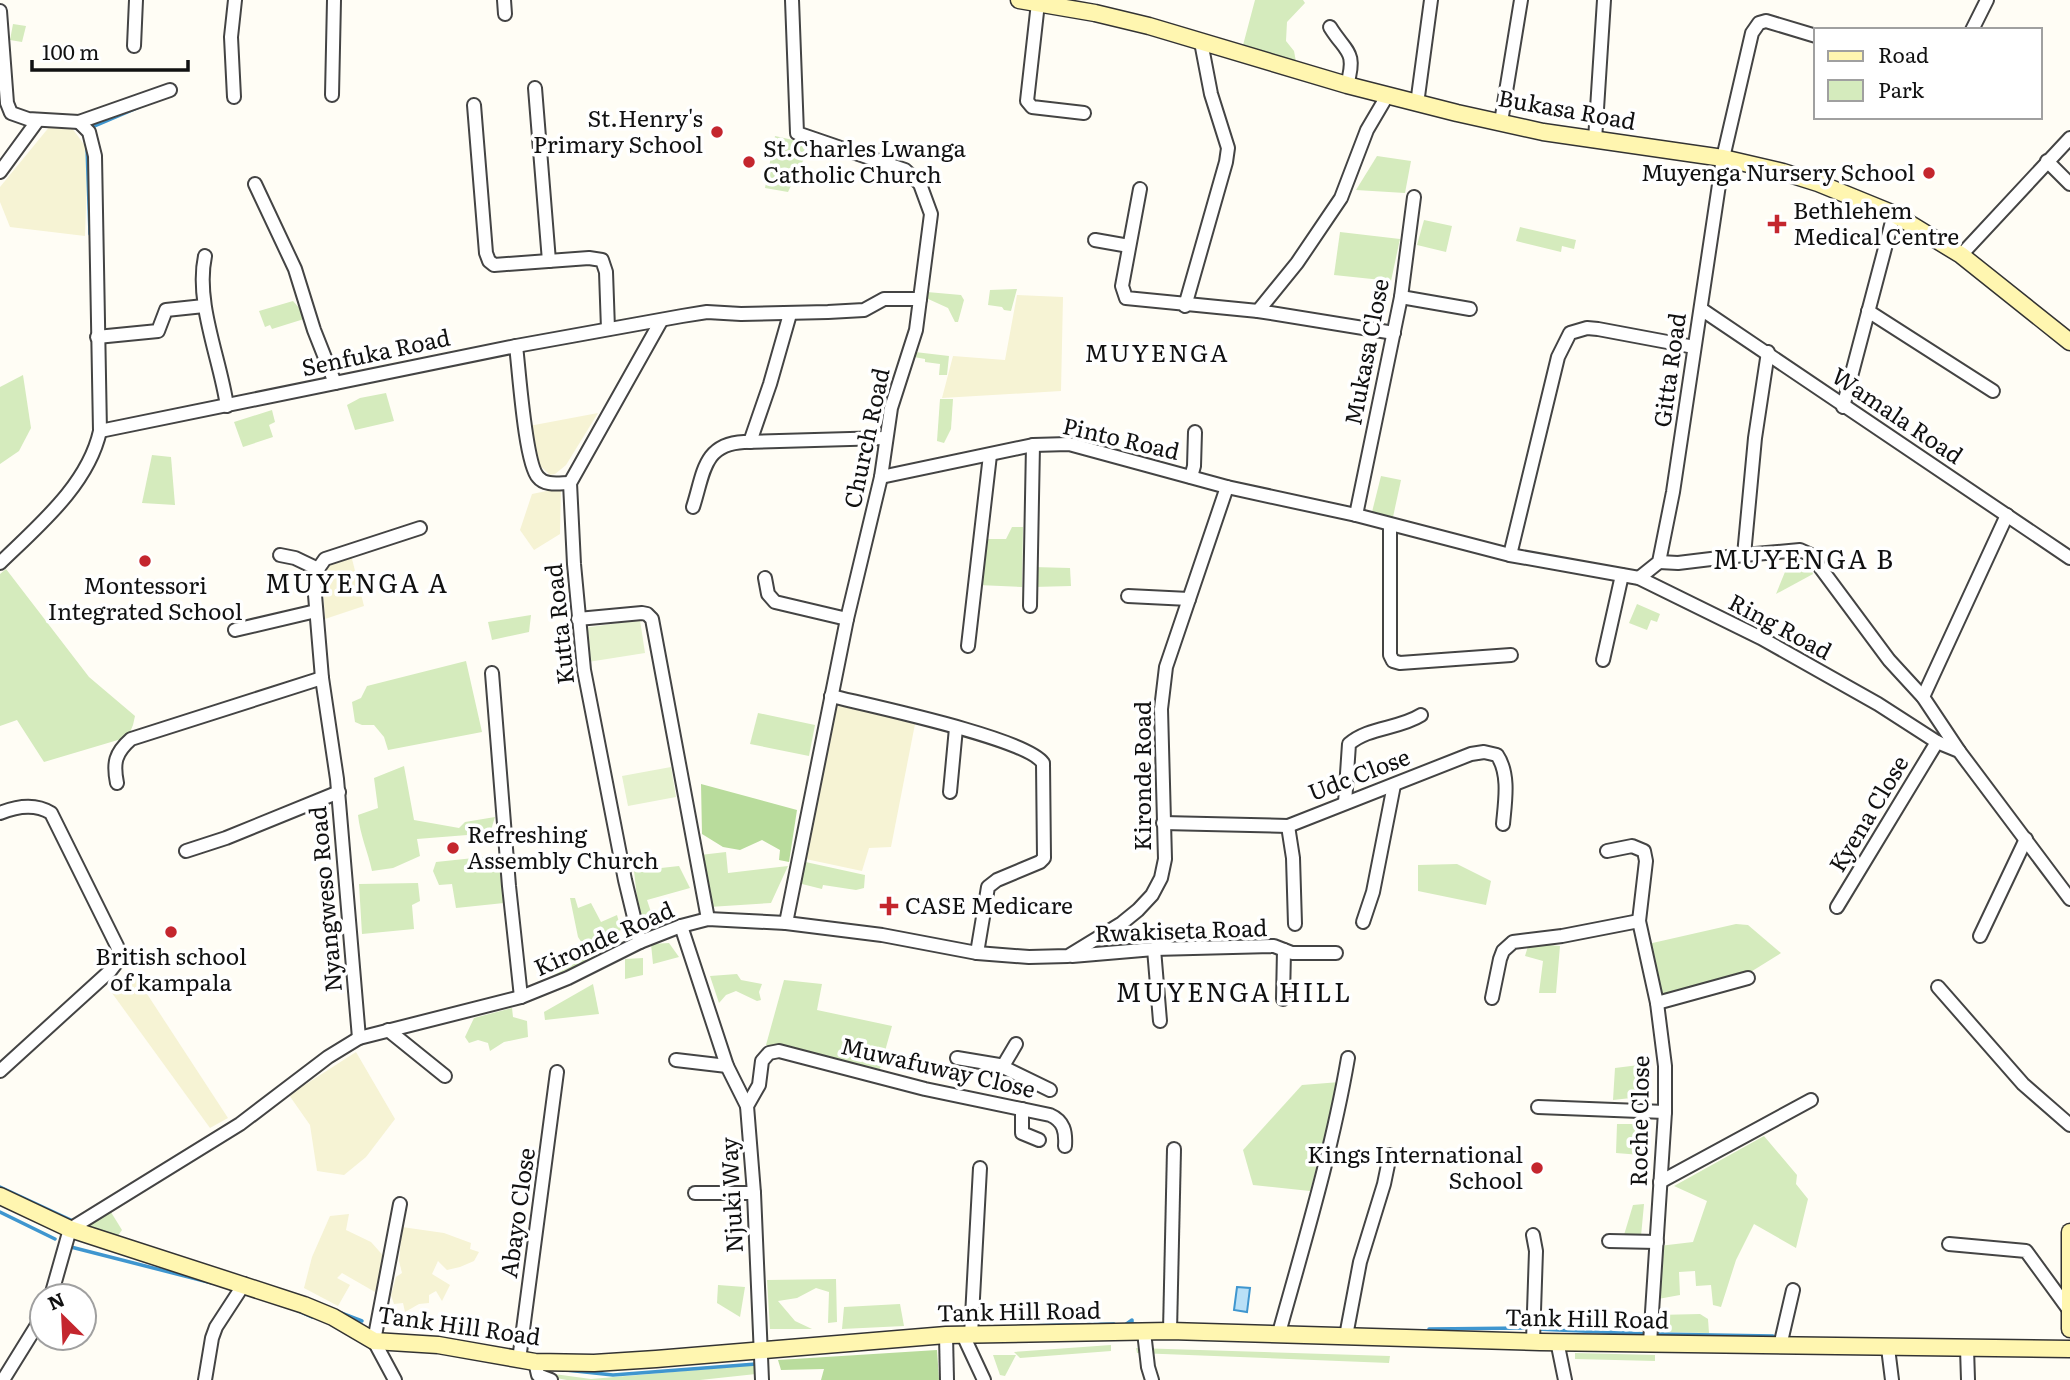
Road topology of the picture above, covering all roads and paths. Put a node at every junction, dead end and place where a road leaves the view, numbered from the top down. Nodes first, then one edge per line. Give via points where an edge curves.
1 (136, 0) edge
2 (235, 0) edge
3 (334, 0) edge
4 (504, 0) edge
5 (792, 0) edge
6 (1019, 0) edge
7 (1431, 0) edge
8 (1521, 0) edge
9 (1604, 0) edge
10 (1987, 0) edge
11 (1038, 3) junction
12 (0, 11) edge
13 (505, 14) dead end
14 (1329, 27) dead end
15 (1973, 28) edge
16 (1814, 35) edge
17 (1201, 42) junction
18 (134, 46) dead end
19 (1347, 85) junction
20 (535, 88) dead end
21 (170, 90) dead end
22 (332, 95) dead end
23 (1387, 96) junction
24 (234, 97) dead end
25 (1417, 104) junction
26 (474, 105) dead end
27 (5, 107) edge
28 (1084, 113) dead end
29 (38, 120) junction
30 (79, 122) junction
31 (1501, 122) junction
32 (2070, 138) edge
33 (1595, 140) junction
34 (1723, 158) junction
35 (2047, 161) junction
36 (0, 172) edge
37 (255, 184) dead end
38 (2070, 184) edge
39 (1140, 189) dead end
40 (1414, 197) dead end
41 (1894, 214) junction
42 (1096, 240) dead end
43 (1129, 246) junction
44 (205, 256) dead end
45 (1961, 256) junction
46 (549, 261) junction
47 (1401, 297) junction
48 (920, 299) junction
49 (204, 306) junction
50 (1185, 306) junction
51 (1470, 309) dead end
52 (1700, 309) junction
53 (1868, 311) junction
54 (1258, 312) junction
55 (790, 314) junction
56 (660, 321) junction
57 (608, 329) junction
58 (1394, 333) junction
59 (97, 337) junction
60 (2070, 342) edge
61 (516, 346) junction
62 (1694, 347) junction
63 (1768, 352) junction
64 (335, 383) junction
65 (1993, 391) dead end
66 (227, 406) junction
67 (1843, 407) junction
68 (100, 431) junction
69 (1195, 432) dead end
70 (885, 438) junction
71 (750, 442) junction
72 (1033, 445) junction
73 (990, 455) junction
74 (881, 477) junction
75 (1191, 477) junction
76 (570, 484) junction
77 (1227, 487) junction
78 (693, 507) dead end
79 (1356, 514) junction
80 (2007, 515) junction
81 (1390, 525) junction
82 (420, 528) dead end
83 (280, 555) dead end
84 (1510, 555) junction
85 (1744, 555) junction
86 (2070, 558) edge
87 (1659, 562) junction
88 (0, 563) edge
89 (318, 569) junction
90 (1622, 575) junction
91 (765, 578) dead end
92 (1639, 578) junction
93 (1128, 596) dead end
94 (1189, 599) junction
95 (1030, 606) dead end
96 (316, 611) junction
97 (579, 618) junction
98 (847, 619) junction
99 (235, 629) dead end
100 (968, 646) dead end
101 (1511, 655) dead end
102 (1603, 660) dead end
103 (492, 673) dead end
104 (322, 678) junction
105 (831, 696) junction
106 (1923, 697) junction
107 (1420, 715) dead end
108 (956, 728) junction
109 (1937, 742) junction
110 (1959, 751) junction
111 (117, 783) dead end
112 (1394, 785) junction
113 (338, 792) junction
114 (950, 792) dead end
115 (1345, 803) junction
116 (0, 813) edge
117 (1163, 823) junction
118 (1503, 824) dead end
119 (1288, 826) junction
120 (2026, 839) junction
121 (186, 851) dead end
122 (1607, 851) dead end
123 (2070, 899) edge
124 (1837, 907) dead end
125 (708, 919) junction
126 (1639, 921) junction
127 (1363, 922) dead end
128 (786, 923) junction
129 (1295, 924) dead end
130 (681, 926) junction
131 (1980, 936) dead end
132 (640, 942) junction
133 (1154, 949) junction
134 (1284, 950) junction
135 (977, 953) junction
136 (1336, 953) dead end
137 (1068, 956) junction
138 (1748, 978) dead end
139 (1938, 987) dead end
140 (521, 997) junction
141 (1492, 998) dead end
142 (1283, 999) dead end
143 (1657, 1003) junction
144 (1160, 1021) dead end
145 (388, 1030) junction
146 (359, 1038) junction
147 (1016, 1044) dead end
148 (779, 1051) joint
149 (957, 1058) dead end
150 (1348, 1058) dead end
151 (676, 1060) dead end
152 (727, 1066) junction
153 (1003, 1066) junction
154 (0, 1071) edge
155 (557, 1072) dead end
156 (445, 1076) dead end
157 (1050, 1090) dead end
158 (1811, 1100) dead end
159 (747, 1106) junction
160 (1538, 1107) dead end
161 (1022, 1109) junction
162 (1665, 1112) junction
163 (2070, 1125) edge
164 (1038, 1140) dead end
165 (1065, 1146) dead end
166 (1174, 1149) dead end
167 (1390, 1155) dead end
168 (980, 1168) dead end
169 (1660, 1182) junction
170 (695, 1193) dead end
171 (754, 1193) junction
172 (0, 1196) edge
173 (400, 1204) dead end
174 (69, 1228) junction
175 (2070, 1232) edge
176 (1533, 1234) dead end
177 (1609, 1241) dead end
178 (1657, 1242) junction
179 (1948, 1244) dead end
180 (55, 1282) edge
181 (244, 1284) junction
182 (1793, 1290) dead end
183 (2069, 1310) edge
184 (2070, 1329) edge
185 (1170, 1331) junction
186 (1143, 1332) junction
187 (1279, 1333) junction
188 (946, 1335) junction
189 (967, 1335) junction
190 (1346, 1335) junction
191 (28, 1340) edge
192 (374, 1341) junction
193 (1533, 1341) junction
194 (1557, 1341) junction
195 (1650, 1343) junction
196 (1780, 1346) junction
197 (1888, 1348) junction
198 (1967, 1348) junction
199 (2070, 1349) edge
200 (761, 1351) junction
201 (527, 1361) junction
202 (1892, 1377) edge
203 (3, 1380) edge
204 (205, 1380) edge
205 (395, 1380) edge
206 (551, 1380) edge
207 (762, 1380) edge
208 (947, 1380) edge
209 (984, 1380) edge
210 (1152, 1380) edge
211 (1565, 1380) edge
212 (1968, 1380) edge

1 - 18 street
2 - 24 street via 231,37
3 - 22 street
4 - 13 street
5 - 48 street, Church Road via 797,133 897,166 920,184 931,214
6 - 11 street, Bukasa Road
7 - 25 street
8 - 31 street
9 - 33 street
10 - 15 street
11 - 17 street, Bukasa Road via 1098,13
11 - 28 street via 1027,102 1032,107
12 - 27 street
14 - 19 street via 1350,55
16 - 34 street, Gitta Road via 1766,21 1754,27
17 - 19 street, Bukasa Road
17 - 50 street via 1228,148
19 - 23 street, Bukasa Road
20 - 46 street
21 - 30 street
23 - 25 street, Bukasa Road
23 - 54 street via 1367,130 1341,198
25 - 31 street, Bukasa Road
26 - 46 street via 489,261 494,265
27 - 29 street via 18,116
29 - 30 street
29 - 36 street
30 - 59 street via 89,132 95,156
31 - 33 street, Bukasa Road
32 - 35 street
33 - 34 street, Bukasa Road
34 - 41 street, Bukasa Road via 1806,179
34 - 52 street, Gitta Road
35 - 38 street
35 - 45 street
37 - 64 street via 302,285
39 - 43 street
40 - 47 street, Mukasa Close
41 - 45 street, Bukasa Road
41 - 53 street
42 - 43 street
43 - 50 street via 1122,286 1126,298
44 - 49 street
45 - 60 street, Bukasa Road
46 - 57 street via 602,260
47 - 51 street
47 - 58 street, Mukasa Close
48 - 55 street, Senfuka Road via 884,299 864,310
48 - 70 street, Church Road via 916,330
49 - 59 street via 166,310 158,331
49 - 66 street
50 - 54 street
52 - 62 street, Gitta Road
52 - 63 street, Wamala Road
53 - 65 street
53 - 67 street
54 - 58 street
55 - 56 street, Senfuka Road via 707,312
55 - 71 street
56 - 57 street, Senfuka Road
56 - 76 street
57 - 61 street, Senfuka Road
58 - 79 street, Mukasa Close
59 - 68 street
61 - 64 street, Senfuka Road
61 - 76 street via 535,473 544,482
62 - 84 street via 1598,329 1570,333 1558,357
62 - 87 street, Gitta Road
63 - 67 street, Wamala Road
63 - 85 street
64 - 66 street, Senfuka Road
66 - 68 street, Senfuka Road
67 - 80 street, Wamala Road
68 - 88 street via 87,467 41,524
69 - 75 street
70 - 71 street
70 - 74 street, Church Road
71 - 78 street via 713,452
72 - 73 street, Pinto Road
72 - 75 street, Pinto Road via 1069,444
72 - 95 street
73 - 74 street, Pinto Road
73 - 100 street
74 - 98 street, Church Road
75 - 77 street, Pinto Road
76 - 97 street, Kutta Road
77 - 79 street, Ring Road
77 - 94 street, Kironde Road
79 - 81 street, Ring Road
80 - 86 street, Wamala Road
80 - 106 street
81 - 84 street, Ring Road
81 - 101 street via 1390,658 1400,663
82 - 89 street via 332,556
83 - 89 street
84 - 90 street, Ring Road
85 - 87 street
85 - 106 street via 1800,550 1811,555
87 - 92 street
89 - 96 street
90 - 92 street, Ring Road
90 - 102 street
91 - 98 street via 775,602
92 - 109 street, Ring Road via 1760,638
93 - 94 street
94 - 117 street, Kironde Road via 1163,688
96 - 99 street
96 - 104 street, Nyangweso Road
97 - 125 street via 642,613 652,619
97 - 132 street, Kutta Road via 592,716
98 - 105 street, Church Road
103 - 140 street
104 - 111 street via 131,739 116,756
104 - 113 street, Nyangweso Road
105 - 108 street
105 - 128 street, Church Road
106 - 110 street
107 - 115 street via 1349,744
108 - 114 street
108 - 135 street via 1036,755 1043,767 1044,858 988,887
109 - 110 street, Ring Road
109 - 124 street, Kyena Close
110 - 120 street
112 - 115 street, Udc Close
112 - 118 street, Udc Close via 1471,754 1491,752 1503,768
112 - 127 street
113 - 121 street
113 - 146 street, Nyangweso Road
115 - 119 street, Udc Close
116 - 154 street via 20,806 45,809 55,818 120,958
117 - 119 street, Udc Close
117 - 137 street, Kironde Road via 1165,859 1152,895 1122,923
119 - 129 street
120 - 123 street
120 - 131 street
122 - 126 street, Roche Close via 1626,846 1644,851
125 - 128 street, Kironde Road
125 - 130 street, Kironde Road
126 - 141 street via 1513,942 1503,951
126 - 143 street, Roche Close
128 - 135 street, Kironde Road
130 - 132 street, Kironde Road
130 - 152 street
132 - 140 street, Kironde Road
133 - 134 street, Rwakiseta Road via 1274,946
133 - 137 street, Rwakiseta Road
133 - 144 street
134 - 136 street, Rwakiseta Road
134 - 142 street
135 - 137 street, Kironde Road
138 - 143 street
139 - 163 street via 2008,1068
140 - 145 street, Kironde Road
143 - 162 street, Roche Close
145 - 146 street, Kironde Road
145 - 156 street
146 - 174 street, Kironde Road via 240,1124
147 - 153 street
148 - 159 street, Njuki Way via 762,1061 759,1085
148 - 161 street, Muwafuway Close
149 - 153 street
150 - 187 street
151 - 152 street
152 - 159 street
153 - 157 street
155 - 201 street, Abayo Close
158 - 169 street
159 - 171 street, Njuki Way
160 - 162 street
161 - 164 street via 1022,1133
161 - 165 street, Muwafuway Close via 1059,1119
162 - 169 street, Roche Close
166 - 185 street
167 - 190 street via 1360,1262
168 - 189 street
169 - 178 street, Roche Close
170 - 171 street
171 - 200 street, Njuki Way
172 - 174 street, Tank Hill Road
173 - 192 street
174 - 180 street
174 - 181 street, Tank Hill Road
175 - 183 street
176 - 193 street
177 - 178 street
178 - 195 street, Roche Close
179 - 183 street via 2026,1251
181 - 192 street, Tank Hill Road via 333,1317
181 - 204 street via 216,1327
182 - 196 street
183 - 184 street
185 - 186 street, Tank Hill Road
185 - 187 street, Tank Hill Road
186 - 189 street, Tank Hill Road
186 - 210 street
187 - 190 street, Tank Hill Road
188 - 189 street, Tank Hill Road
188 - 200 street, Tank Hill Road
188 - 208 street
189 - 209 street
190 - 193 street, Tank Hill Road
191 - 203 street
192 - 201 street, Tank Hill Road via 438,1345
192 - 205 street
193 - 194 street, Tank Hill Road
194 - 195 street, Tank Hill Road
194 - 211 street
195 - 196 street, Tank Hill Road
196 - 197 street, Tank Hill Road
197 - 198 street, Tank Hill Road
197 - 202 street
198 - 199 street, Tank Hill Road
198 - 212 street
200 - 201 street, Tank Hill Road via 594,1363
200 - 207 street, Njuki Way
201 - 206 street via 538,1375

